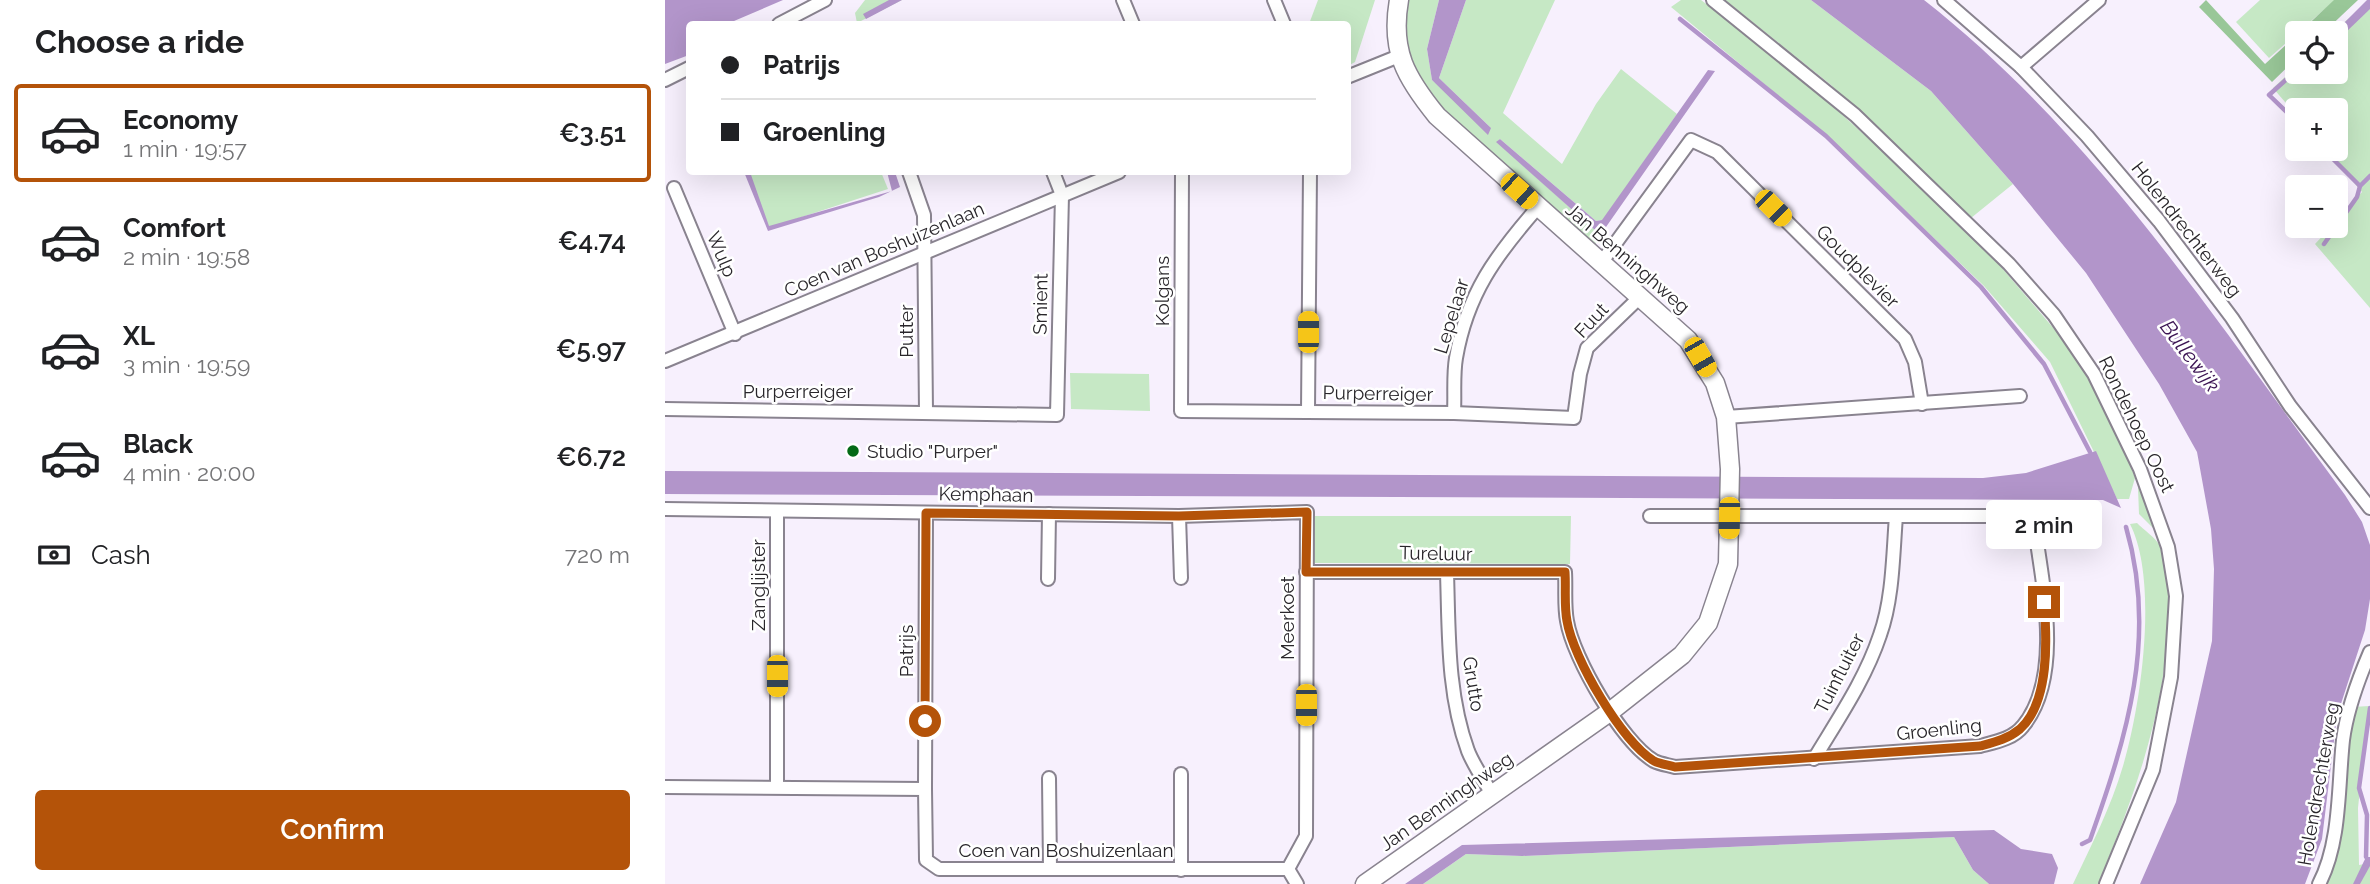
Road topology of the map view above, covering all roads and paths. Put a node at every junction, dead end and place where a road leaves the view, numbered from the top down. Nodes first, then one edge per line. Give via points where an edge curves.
1 (825, 0) edge
2 (1123, 0) edge
3 (1274, 0) edge
4 (1399, 0) edge
5 (1713, 0) edge
6 (1944, 0) edge
7 (2099, 0) edge
8 (785, 21) edge
9 (1132, 21) edge
10 (1282, 21) edge
11 (1399, 56) junction
12 (2021, 66) junction
13 (686, 70) edge
14 (1351, 75) edge
15 (665, 80) edge
16 (910, 175) edge
17 (1054, 175) edge
18 (1112, 175) edge
19 (1182, 175) edge
20 (1310, 175) edge
21 (674, 188) dead end
22 (1062, 195) junction
23 (1538, 207) junction
24 (925, 251) junction
25 (1601, 263) junction
26 (1641, 296) junction
27 (735, 334) junction
28 (665, 361) edge
29 (2020, 396) dead end
30 (1922, 404) junction
31 (665, 409) edge
32 (926, 411) junction
33 (1181, 411) joint
34 (1308, 411) junction
35 (1454, 413) junction
36 (1057, 415) joint
37 (1726, 417) junction
38 (1574, 418) joint
39 (2370, 508) edge
40 (665, 509) edge
41 (777, 511) junction
42 (1307, 512) joint
43 (926, 513) junction
44 (1729, 513) junction
45 (1049, 514) junction
46 (1179, 516) junction
47 (1650, 516) dead end
48 (1896, 516) junction
49 (1306, 572) junction
50 (1565, 572) joint
51 (1447, 573) junction
52 (1181, 578) dead end
53 (1048, 579) dead end
54 (2370, 652) edge
55 (1611, 711) junction
56 (1814, 759) junction
57 (1181, 774) dead end
58 (1049, 778) dead end
59 (777, 786) junction
60 (665, 787) edge
61 (925, 789) junction
62 (1492, 794) junction
63 (1050, 869) junction
64 (1288, 869) junction
65 (1181, 870) junction
66 (1297, 884) edge
67 (1365, 884) edge
68 (2106, 884) edge
69 (2319, 884) edge

1 - 8 street
2 - 9 street
3 - 10 street
4 - 11 street, Jan Benninghweg
5 - 68 street, Rondehoep Oost via 1855,116 2009,264 2054,315 2094,374 2140,469 2168,547 2176,596 2171,677 2153,770
6 - 12 street, Holendrechterweg
7 - 12 street
11 - 14 street
11 - 23 street, Jan Benninghweg via 1410,83 1437,116
12 - 39 street, Holendrechterweg via 2159,220 2290,406
13 - 15 street
16 - 24 street, Putter via 924,215
17 - 22 street
18 - 22 street, Coen van Boshuizenlaan
19 - 33 street, Kolgans
20 - 34 street
21 - 27 street, Wulp
22 - 24 street, Coen van Boshuizenlaan
22 - 36 street, Smient
23 - 25 street, Jan Benninghweg
23 - 35 street, Lepelaar via 1498,253 1477,288 1455,359
24 - 27 street, Coen van Boshuizenlaan
24 - 32 street, Putter
25 - 26 street, Jan Benninghweg
25 - 30 street, Goudplevier via 1691,140 1717,152 1905,339 1915,362
26 - 37 street, Jan Benninghweg via 1689,340 1715,383
26 - 38 street, Fuut via 1587,348
27 - 28 street, Coen van Boshuizenlaan
29 - 30 street
30 - 37 street
31 - 32 street, Purperreiger
32 - 36 street, Purperreiger
33 - 34 street, Purperreiger
34 - 35 street, Purperreiger
35 - 38 street, Purperreiger
37 - 44 street, Jan Benninghweg
40 - 41 street, Kemphaan
41 - 43 street, Kemphaan
41 - 59 street, Zanglijster
42 - 46 street, Kemphaan
42 - 49 street, Meerkoet
43 - 45 street, Kemphaan
43 - 61 street, Patrijs
44 - 47 street, Groenling
44 - 48 street, Groenling
44 - 55 street, Jan Benninghweg via 1728,564 1707,623 1682,655
45 - 46 street, Kemphaan
45 - 53 street
46 - 52 street
48 - 56 street, Tuinfluiter via 1881,633 1858,687
48 - 56 street, Groenling via 2033,516 2047,633 2037,702 2022,727 2005,740
49 - 51 street, Tureluur
49 - 64 street, Meerkoet via 1306,836
50 - 51 street, Tureluur
50 - 55 street, Groenling via 1567,621 1577,657
51 - 62 street, Grutto via 1455,703 1469,752
54 - 69 street, Holendrechterweg via 2347,716 2336,817
55 - 56 street, Groenling via 1642,752 1675,767
55 - 62 street, Jan Benninghweg
57 - 65 street
58 - 63 street
59 - 60 street
59 - 61 street
61 - 63 street, Coen van Boshuizenlaan via 926,860 939,869
62 - 67 street, Jan Benninghweg
63 - 65 street, Coen van Boshuizenlaan
64 - 65 street, Coen van Boshuizenlaan
64 - 66 street

